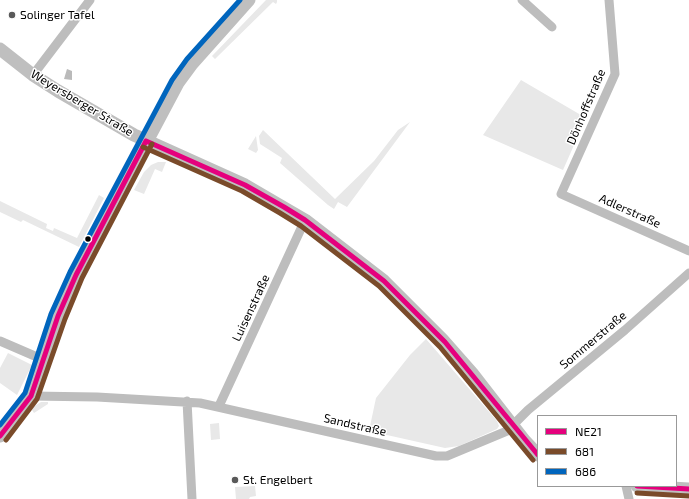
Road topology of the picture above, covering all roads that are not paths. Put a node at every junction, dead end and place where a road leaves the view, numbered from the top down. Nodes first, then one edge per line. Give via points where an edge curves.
1 (90, 0) edge
2 (249, 0) edge
3 (522, 0) edge
4 (609, 0) edge
5 (552, 27) dead end
6 (0, 49) edge
7 (33, 75) junction
8 (146, 142) junction
9 (561, 194) joint
10 (305, 220) junction
11 (689, 251) edge
12 (689, 273) edge
13 (0, 341) edge
14 (44, 360) junction
15 (31, 396) junction
16 (187, 401) junction
17 (220, 406) junction
18 (510, 428) junction
19 (0, 436) edge
20 (537, 454) edge
21 (626, 487) edge
22 (654, 487) edge
23 (689, 489) edge
24 (192, 499) edge
25 (629, 499) edge

1 - 7 street
2 - 8 main road via 178,83
3 - 5 street
4 - 9 street, Dönhoffstraße via 615,74
6 - 7 main road, Weyersberger Straße
7 - 8 main road, Weyersberger Straße
8 - 10 main road, Weyersberger Straße via 245,185
8 - 14 main road via 76,276 58,316
9 - 11 street, Adlerstraße
10 - 17 street, Luisenstraße
10 - 18 main road, Weyersberger Straße via 384,281 445,342
12 - 18 street, Sommerstraße
13 - 14 street
14 - 15 main road
15 - 16 street, Sandstraße
15 - 19 main road
16 - 17 street, Sandstraße
16 - 24 street
17 - 18 street, Sandstraße via 442,456 457,452
18 - 20 main road, Weyersberger Straße
21 - 25 street
22 - 23 main road

